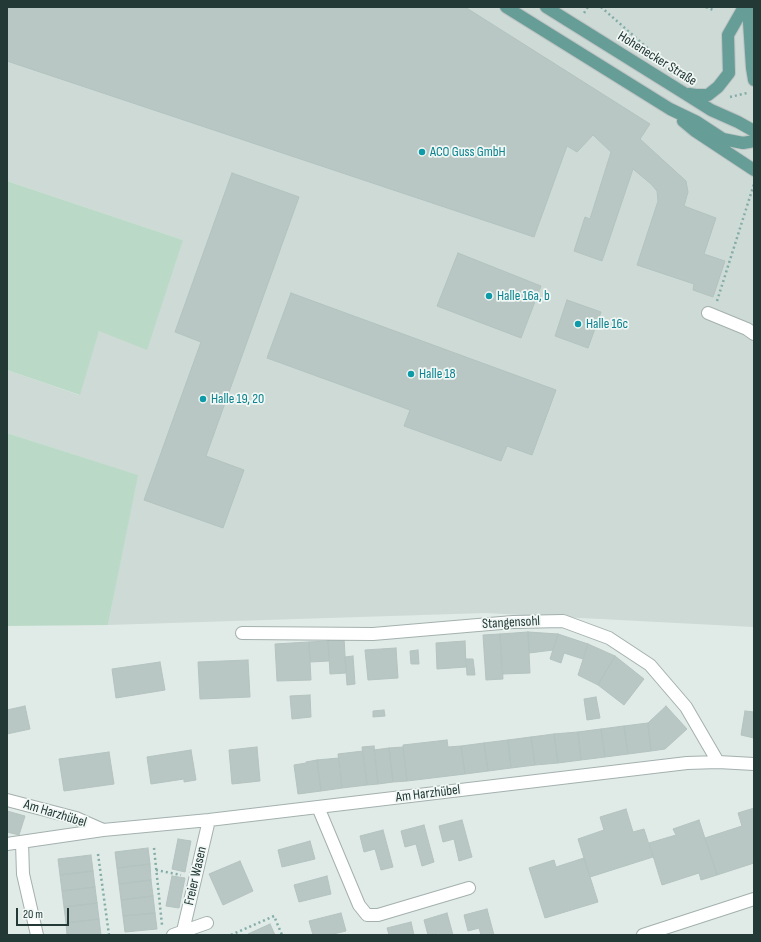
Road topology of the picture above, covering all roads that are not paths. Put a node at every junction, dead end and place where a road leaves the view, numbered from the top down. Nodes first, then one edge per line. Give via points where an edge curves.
1 (506, 7) edge
2 (546, 7) edge
3 (744, 7) edge
4 (748, 7) edge
5 (754, 80) edge
6 (684, 93) junction
7 (670, 109) junction
8 (754, 131) edge
9 (754, 141) edge
10 (754, 170) edge
11 (710, 314) road end
12 (752, 330) edge
13 (242, 633) dead end
14 (718, 762) junction
15 (754, 764) edge
16 (7, 800) edge
17 (318, 807) junction
18 (209, 820) junction
19 (103, 830) junction
20 (22, 842) junction
21 (7, 844) edge
22 (469, 888) dead end
23 (754, 899) edge
24 (207, 923) dead end
25 (178, 933) edge
26 (37, 935) edge
27 (643, 935) edge

1 - 7 main road
2 - 6 main road, Hohenecker Straße
3 - 6 main road via 728,35 729,73 708,95
4 - 5 main road
6 - 8 main road, Hohenecker Straße via 711,110
7 - 9 main road via 723,139 743,143
7 - 10 main road via 695,131
11 - 12 street
13 - 14 street, Stangensohl via 373,634 512,622 563,621 609,638 650,665 686,707
14 - 15 street, Am Harzhübel
14 - 17 street, Am Harzhübel via 687,763
16 - 19 street, Am Harzhübel via 76,818
17 - 18 street, Am Harzhübel
17 - 22 street via 359,905 367,915 378,915
18 - 19 street, Am Harzhübel
18 - 25 street, Freier Wasen via 196,878
19 - 20 street, Am Harzhübel
20 - 21 street, Am Harzhübel
20 - 26 street via 23,874
23 - 27 street
24 - 25 street, Freier Wasen

